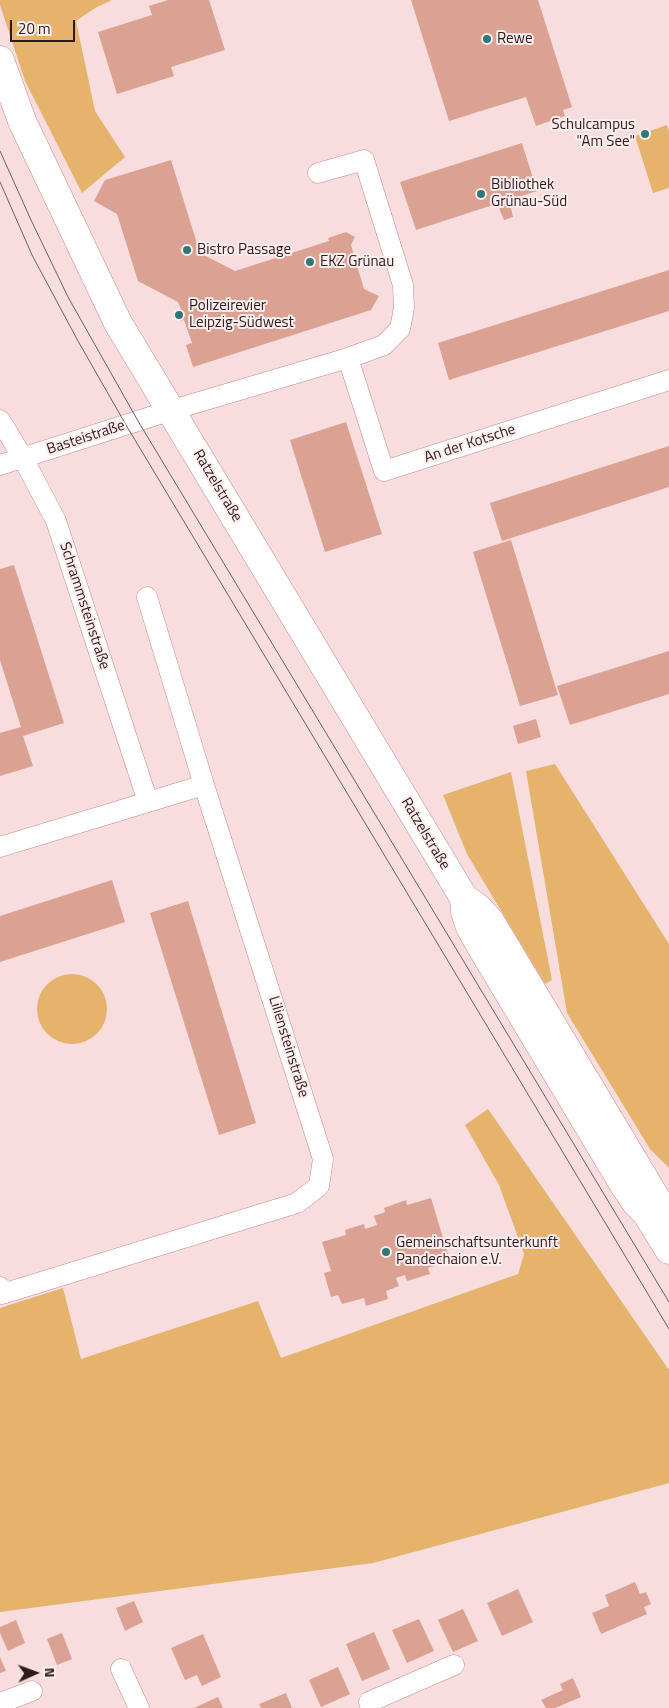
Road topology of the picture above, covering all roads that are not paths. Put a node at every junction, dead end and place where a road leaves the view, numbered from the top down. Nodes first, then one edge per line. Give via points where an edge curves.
1 (0, 60) edge
2 (318, 173) dead end
3 (348, 358) junction
4 (669, 380) edge
5 (172, 410) junction
6 (0, 420) edge
7 (24, 458) junction
8 (0, 465) edge
9 (147, 596) dead end
10 (204, 785) junction
11 (148, 802) junction
12 (0, 847) edge
13 (464, 898) junction
14 (669, 1220) edge
15 (669, 1250) edge
16 (0, 1287) edge
17 (454, 1665) dead end
18 (121, 1668) dead end
19 (32, 1691) dead end
20 (0, 1703) edge
21 (139, 1708) edge
22 (371, 1708) edge

1 - 5 main road, Ratzelstraße via 22,121 118,323
2 - 3 street via 364,160 403,284 404,308 400,329 384,345
3 - 4 street, An der Kotsche via 384,472
3 - 5 street
5 - 7 street, Basteistraße
5 - 13 main road, Ratzelstraße
6 - 7 street, Schrammsteinstraße
7 - 8 street, Basteistraße
7 - 11 street, Schrammsteinstraße via 56,521
9 - 10 street
10 - 11 street
10 - 16 street, Liliensteinstraße via 323,1159 319,1186 297,1203 2,1294
11 - 12 street
13 - 14 main road, Ratzelstraße via 490,920
13 - 15 main road, Ratzelstraße via 470,927 483,950 624,1185
17 - 22 street via 369,1702
18 - 21 street
19 - 20 street

